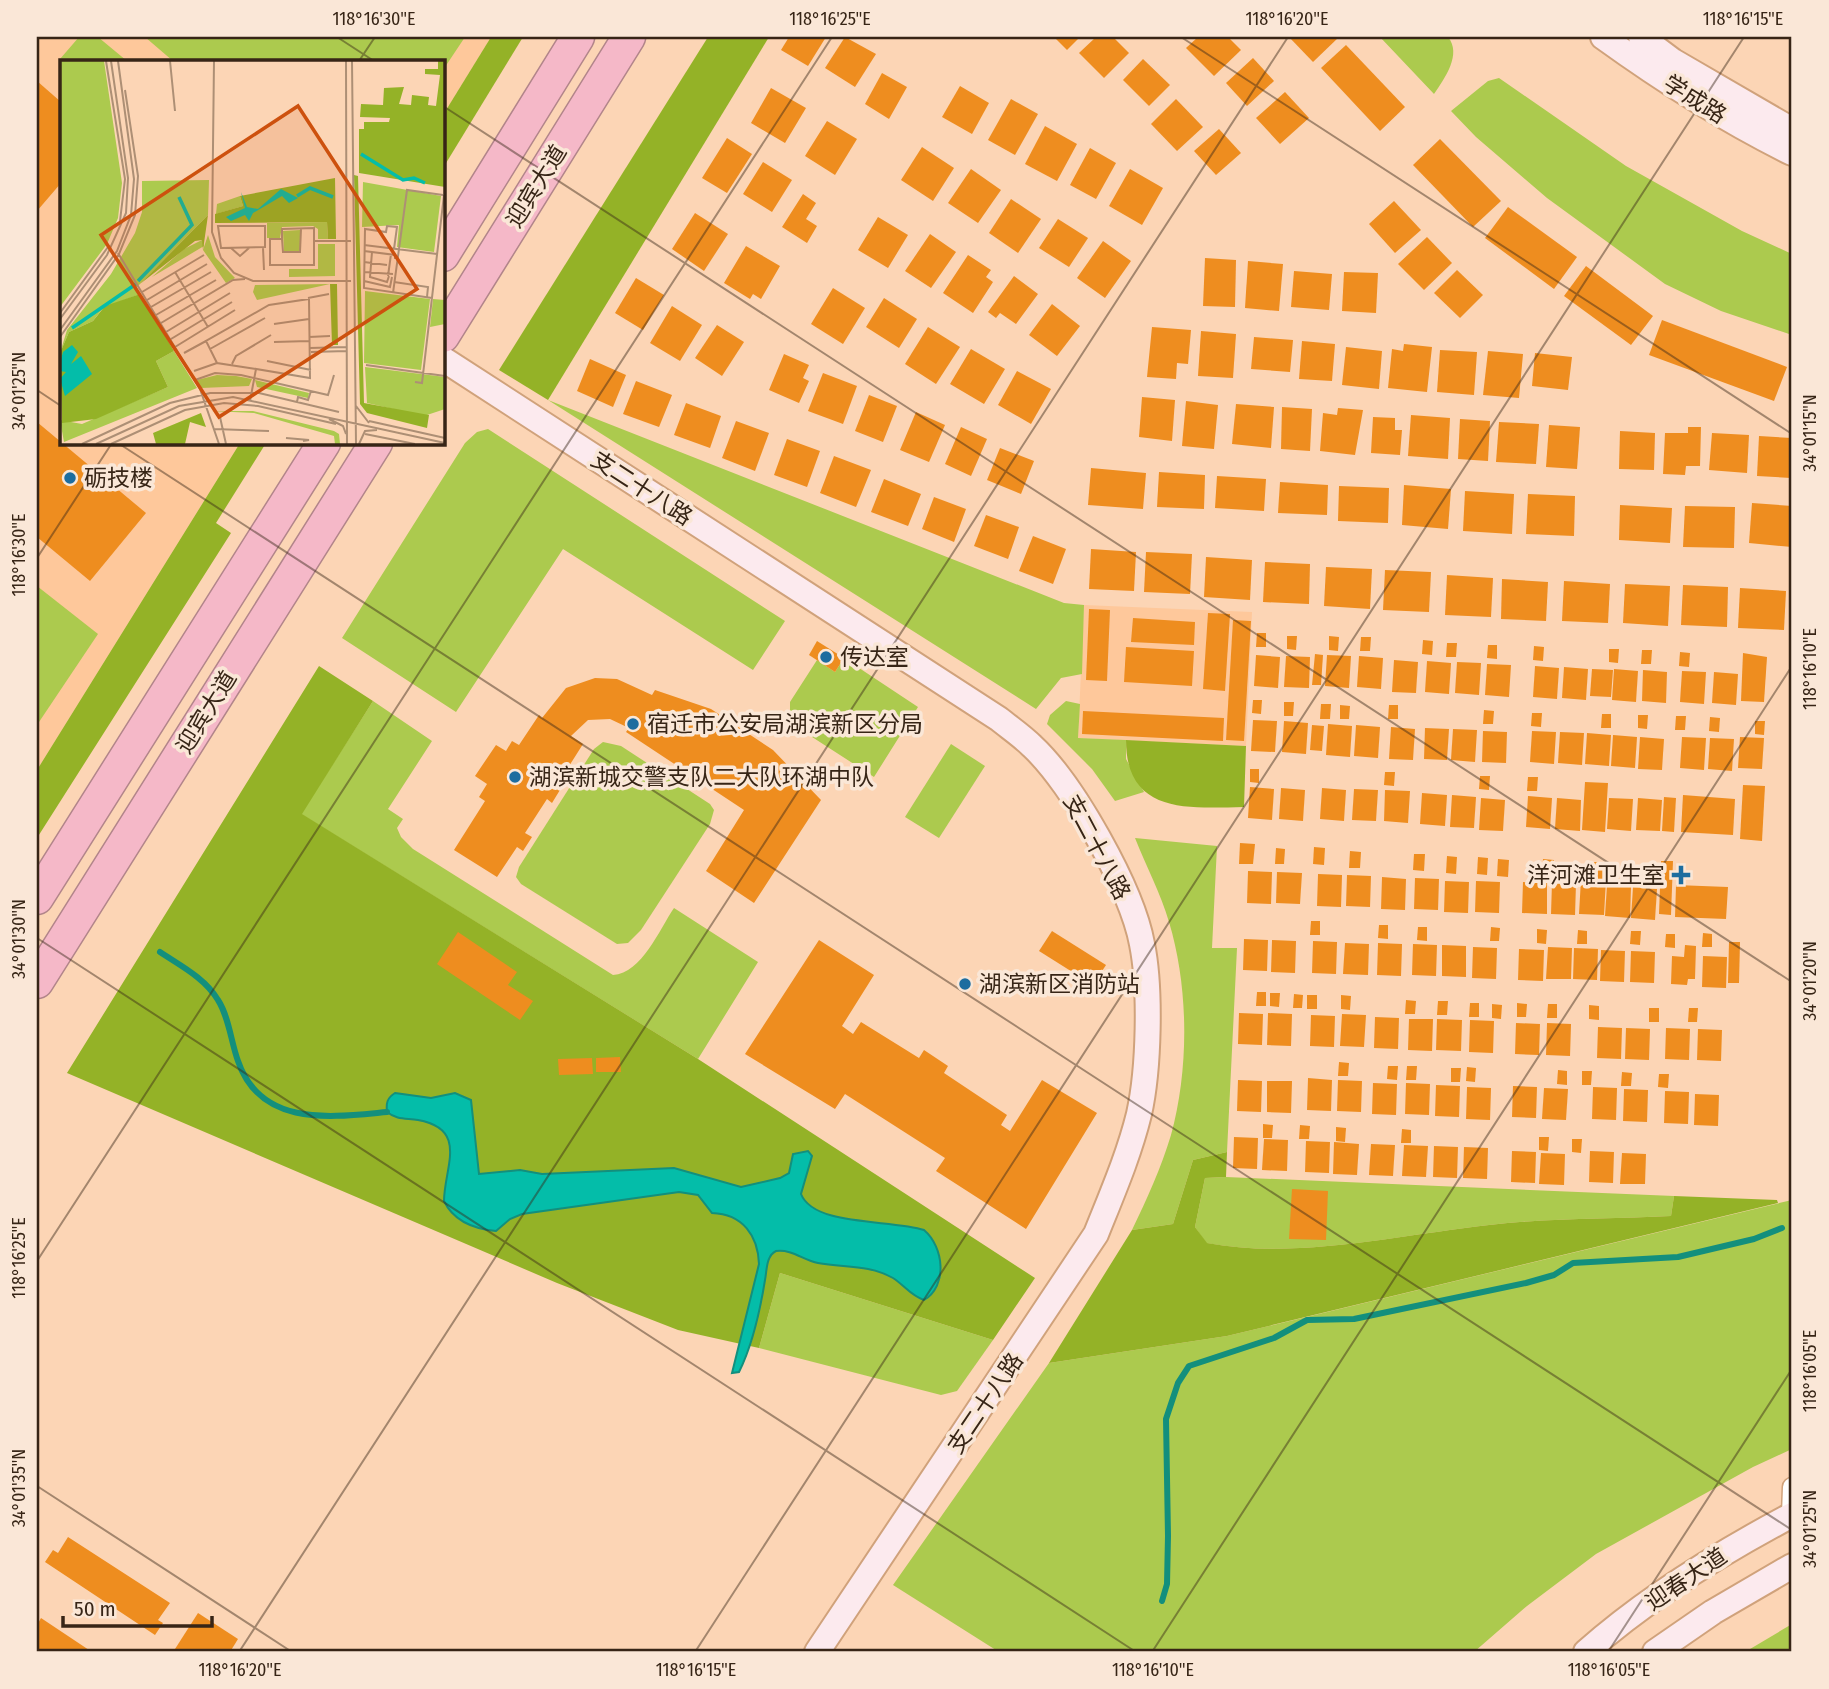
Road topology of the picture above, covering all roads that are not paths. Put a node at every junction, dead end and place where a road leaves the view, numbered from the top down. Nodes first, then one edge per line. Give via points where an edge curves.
1 (578, 37) edge
2 (629, 37) edge
3 (1603, 37) edge
4 (1641, 37) edge
5 (1792, 130) edge
6 (1792, 153) edge
7 (444, 253) edge
8 (444, 334) edge
9 (444, 360) edge
10 (323, 444) edge
11 (375, 444) edge
12 (37, 898) edge
13 (37, 982) edge
14 (1792, 1487) edge
15 (1792, 1515) edge
16 (1792, 1566) edge
17 (817, 1652) edge
18 (1586, 1652) edge
19 (1655, 1652) edge

1 - 7 highway, 迎宾大道
2 - 8 highway, 迎宾大道
3 - 6 street, 学成路 via 1739,127
4 - 5 street, 学成路
9 - 17 street, 支二十八路 via 999,719 1032,746 1091,826 1119,878 1142,944 1146,1072 1123,1169 1096,1234
10 - 12 highway, 迎宾大道
11 - 13 highway, 迎宾大道
14 - 15 street
15 - 18 street, 迎春大道 via 1722,1553
16 - 19 street, 迎春大道

